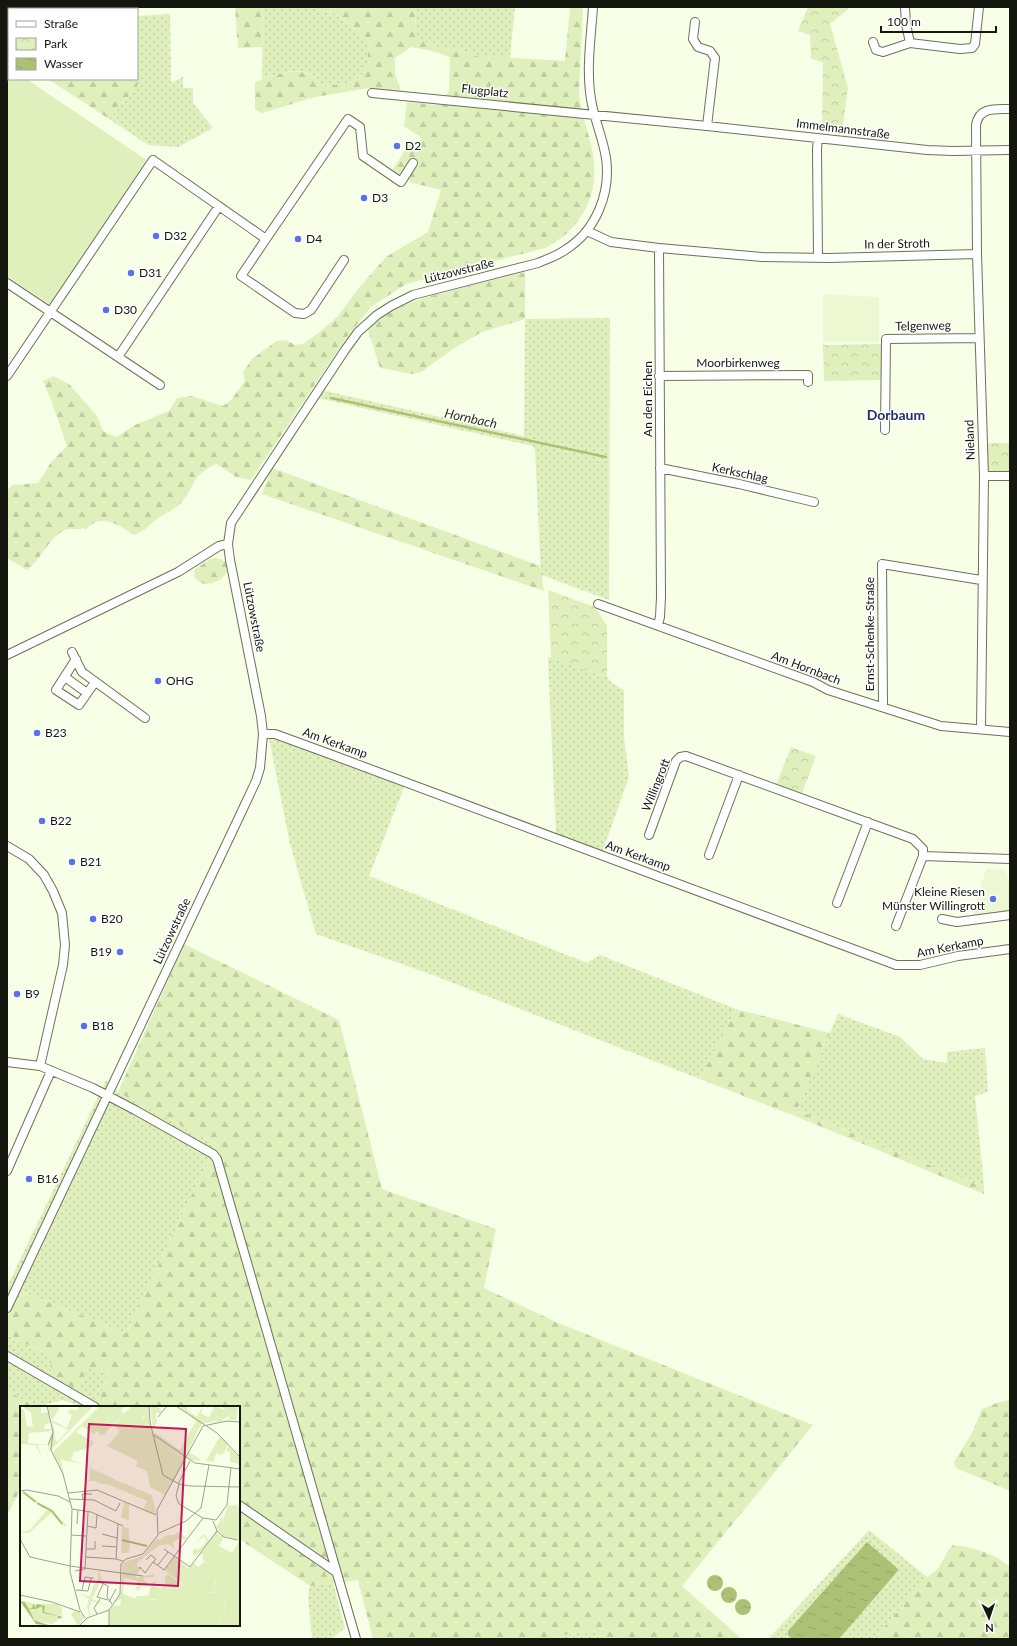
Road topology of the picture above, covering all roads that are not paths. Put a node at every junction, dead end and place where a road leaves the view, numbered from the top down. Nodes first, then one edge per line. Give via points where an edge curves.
1 (593, 7) edge
2 (905, 7) edge
3 (979, 7) edge
4 (695, 22) dead end
5 (873, 42) dead end
6 (910, 43) junction
7 (372, 92) dead end
8 (1010, 109) edge
9 (595, 114) junction
10 (707, 126) junction
11 (818, 138) junction
12 (1010, 150) edge
13 (976, 151) junction
14 (413, 163) dead end
15 (219, 206) junction
16 (587, 231) junction
17 (266, 239) junction
18 (659, 248) junction
19 (977, 254) junction
20 (818, 258) junction
21 (344, 260) dead end
22 (7, 283) edge
23 (50, 313) junction
24 (979, 338) junction
25 (118, 357) junction
26 (7, 376) edge
27 (659, 376) junction
28 (808, 382) dead end
29 (160, 385) dead end
30 (885, 430) dead end
31 (660, 468) junction
32 (984, 476) junction
33 (1010, 476) edge
34 (814, 502) dead end
35 (228, 544) junction
36 (981, 580) junction
37 (598, 604) dead end
38 (658, 625) junction
39 (7, 655) edge
40 (64, 677) junction
41 (95, 682) junction
42 (87, 693) junction
43 (883, 707) junction
44 (144, 718) dead end
45 (981, 729) junction
46 (1010, 732) edge
47 (263, 734) junction
48 (739, 776) junction
49 (868, 822) junction
50 (649, 835) dead end
51 (7, 846) edge
52 (709, 855) dead end
53 (923, 856) junction
54 (1010, 859) edge
55 (837, 903) dead end
56 (1010, 916) edge
57 (942, 919) dead end
58 (896, 926) dead end
59 (1010, 949) edge
60 (7, 1062) edge
61 (40, 1066) junction
62 (51, 1070) junction
63 (106, 1096) junction
64 (7, 1171) edge
65 (7, 1308) edge
66 (7, 1356) edge
67 (93, 1406) edge
68 (240, 1506) edge
69 (336, 1572) junction
70 (356, 1639) edge

1 - 9 street, Lützowstraße via 589,84
2 - 6 street
3 - 6 street via 975,44 972,48
4 - 10 street via 693,39 698,47 710,51 715,58
5 - 6 street via 876,50 883,52
7 - 9 street, Flugplatz
8 - 13 street via 992,109 980,114 976,125
9 - 10 street, Immelmannstraße
9 - 16 street, Lützowstraße via 606,157 607,178 603,201
10 - 11 street, Immelmannstraße
11 - 13 street, Immelmannstraße via 927,150
11 - 20 street
12 - 13 street, Immelmannstraße
13 - 19 street, Nieland
14 - 17 street via 401,182 362,156 360,127 348,119
15 - 17 street
15 - 23 street via 153,160
15 - 25 street
16 - 18 street via 611,242
16 - 35 street, Lützowstraße via 566,250 552,258 413,295 391,306 358,332 236,513 231,523
17 - 21 street via 241,276 295,313 304,314 311,310
18 - 20 street, In der Stroth via 748,257
18 - 27 street, An den Eichen
19 - 20 street, In der Stroth
19 - 24 street, Nieland
22 - 23 street
23 - 25 street
23 - 26 street
24 - 30 street, Telgenweg via 886,339
24 - 32 street, Nieland
25 - 29 street
27 - 28 street, Moorbirkenweg via 808,375
27 - 31 street, An den Eichen
31 - 34 street, Kerkschlag
31 - 38 street, An den Eichen via 661,597
32 - 33 street
32 - 36 street, Nieland
35 - 39 street via 220,546 178,572
35 - 47 street, Lützowstraße
36 - 43 street, Ernst-Schenke-Straße via 882,564
36 - 45 street, Nieland
37 - 38 street, Am Hornbach
38 - 43 street, Am Hornbach via 813,682 828,690
40 - 41 street via 74,656 82,672
40 - 42 street
40 - 42 street via 56,690 79,705
41 - 42 street
41 - 44 street
43 - 45 street, Am Hornbach via 941,726
45 - 46 street, Am Hornbach
47 - 59 street, Am Kerkamp via 275,734 896,965 920,965 958,956
47 - 63 street, Lützowstraße via 263,749 256,780
48 - 49 street, Willingrott
48 - 50 street, Willingrott via 686,756 680,757 676,761
48 - 52 street
49 - 53 street, Willingrott via 912,839 923,849
49 - 55 street
51 - 61 street via 29,859 44,875 62,913 65,944 63,965
53 - 54 street
53 - 58 street
56 - 57 street via 957,922
60 - 61 street
61 - 62 street
62 - 63 street
62 - 64 street
63 - 65 street, Lützowstraße
63 - 69 street via 213,1154 217,1159
66 - 67 street
68 - 69 street
69 - 70 street

